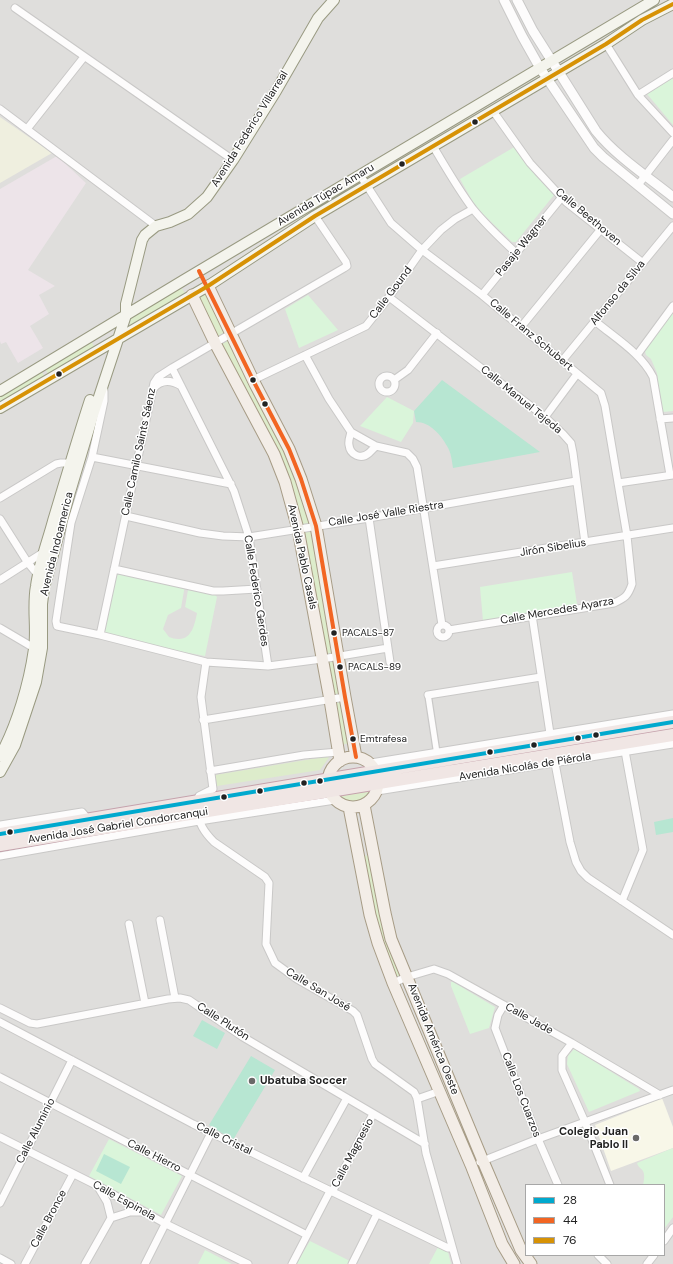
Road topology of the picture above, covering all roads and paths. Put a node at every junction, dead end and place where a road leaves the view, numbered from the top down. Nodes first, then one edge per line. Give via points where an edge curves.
1 (334, 0) edge
2 (654, 0) edge
3 (517, 1) edge
4 (506, 4) edge
5 (673, 4) edge
6 (15, 8) dead end
7 (606, 44) junction
8 (84, 57) junction
9 (552, 60) junction
10 (540, 68) junction
11 (558, 72) junction
12 (673, 73) edge
13 (547, 79) junction
14 (638, 95) junction
15 (0, 109) edge
16 (493, 111) junction
17 (27, 129) junction
18 (673, 133) edge
19 (673, 140) edge
20 (433, 146) junction
21 (233, 160) junction
22 (360, 175) junction
23 (646, 175) junction
24 (638, 185) junction
25 (366, 186) junction
26 (562, 197) junction
27 (673, 197) edge
28 (473, 209) junction
29 (673, 214) edge
30 (315, 216) junction
31 (156, 226) junction
32 (673, 226) edge
33 (601, 229) junction
34 (422, 250) junction
35 (516, 252) junction
36 (643, 263) junction
37 (200, 270) junction
38 (184, 280) junction
39 (208, 286) junction
40 (192, 295) junction
41 (482, 295) junction
42 (390, 297) junction
43 (673, 306) edge
44 (123, 313) junction
45 (595, 321) junction
46 (521, 327) junction
47 (437, 333) junction
48 (231, 334) junction
49 (118, 339) junction
50 (216, 343) junction
51 (108, 345) junction
52 (305, 355) junction
53 (637, 355) junction
54 (562, 361) junction
55 (42, 366) junction
56 (172, 368) junction
57 (577, 374) junction
58 (105, 376) junction
59 (49, 380) junction
60 (253, 380) junction
61 (394, 380) dead end
62 (181, 386) junction
63 (0, 391) edge
64 (152, 391) junction
65 (0, 408) edge
66 (544, 417) junction
67 (673, 418) edge
68 (660, 419) junction
69 (351, 432) junction
70 (376, 446) junction
71 (92, 457) junction
72 (70, 464) junction
73 (136, 465) junction
74 (223, 468) junction
75 (671, 475) edge
76 (215, 481) junction
77 (576, 481) junction
78 (618, 483) junction
79 (231, 484) junction
80 (0, 498) edge
81 (424, 508) junction
82 (126, 516) junction
83 (369, 518) junction
84 (0, 519) edge
85 (316, 526) junction
86 (673, 528) edge
87 (298, 529) junction
88 (627, 536) junction
89 (249, 537) junction
90 (585, 543) junction
91 (44, 552) junction
92 (28, 562) junction
93 (433, 566) junction
94 (114, 569) junction
95 (38, 575) junction
96 (0, 580) edge
97 (257, 590) junction
98 (532, 616) junction
99 (442, 625) junction
100 (0, 628) edge
101 (449, 630) junction
102 (100, 635) junction
103 (388, 648) junction
104 (38, 649) junction
105 (338, 656) junction
106 (322, 659) junction
107 (206, 662) junction
108 (390, 662) dead end
109 (268, 666) junction
110 (541, 677) junction
111 (428, 696) joint
112 (345, 697) junction
113 (330, 700) junction
114 (673, 715) edge
115 (203, 720) junction
116 (673, 722) edge
117 (673, 735) edge
118 (551, 739) junction
119 (656, 742) junction
120 (673, 743) edge
121 (625, 751) junction
122 (0, 756) edge
123 (339, 756) junction
124 (356, 757) junction
125 (430, 757) junction
126 (554, 758) junction
127 (210, 771) junction
128 (0, 772) edge
129 (376, 777) junction
130 (331, 790) junction
131 (364, 805) junction
132 (349, 807) junction
133 (197, 812) junction
134 (88, 819) junction
135 (0, 825) edge
136 (0, 834) edge
137 (64, 840) junction
138 (0, 845) edge
139 (373, 851) junction
140 (358, 854) junction
141 (0, 856) edge
142 (622, 901) junction
143 (160, 920) dead end
144 (129, 924) dead end
145 (673, 935) edge
146 (407, 977) junction
147 (393, 983) junction
148 (176, 998) junction
149 (145, 1003) junction
150 (504, 1005) junction
151 (0, 1008) edge
152 (0, 1022) edge
153 (572, 1043) junction
154 (72, 1060) junction
155 (0, 1077) edge
156 (673, 1090) edge
157 (440, 1091) junction
158 (660, 1095) junction
159 (347, 1098) junction
160 (417, 1099) junction
161 (50, 1103) junction
162 (373, 1114) junction
163 (585, 1122) junction
164 (211, 1133) junction
165 (0, 1137) edge
166 (538, 1139) junction
167 (425, 1144) junction
168 (26, 1150) junction
169 (482, 1161) junction
170 (471, 1165) junction
171 (73, 1174) junction
172 (190, 1175) junction
173 (303, 1178) junction
174 (558, 1184) edge
175 (610, 1184) edge
176 (98, 1186) junction
177 (331, 1192) junction
178 (1, 1199) edge
179 (144, 1212) junction
180 (377, 1214) junction
181 (111, 1218) junction
182 (166, 1224) junction
183 (673, 1228) edge
184 (307, 1235) junction
185 (665, 1240) edge
186 (452, 1247) junction
187 (525, 1256) edge
188 (599, 1256) edge
189 (0, 1258) edge
190 (353, 1262) edge
191 (11, 1264) edge
192 (25, 1264) edge
193 (85, 1264) edge
194 (145, 1264) edge
195 (248, 1264) edge
196 (292, 1264) edge
197 (361, 1264) edge
198 (457, 1264) edge
199 (514, 1264) edge
200 (607, 1264) edge

1 - 21 main road, Avenida Federico Villarreal via 318,18
2 - 9 main road, Avenida Túpac Amaru
3 - 4 street
3 - 9 street via 532,31
4 - 10 street
5 - 7 main road, Avenida Túpac Amaru via 642,20
6 - 8 street
7 - 11 main road, Avenida Túpac Amaru
7 - 14 street
8 - 17 street
8 - 21 street
9 - 10 main road, Avenida Túpac Amaru
9 - 11 street
10 - 13 street
10 - 22 main road, Avenida Túpac Amaru
11 - 13 main road, Avenida Túpac Amaru
11 - 23 street via 603,140
12 - 14 street
13 - 16 main road, Avenida Túpac Amaru
13 - 24 street via 594,148
14 - 18 street
15 - 17 street
16 - 20 main road, Avenida Túpac Amaru
16 - 26 street, Calle Beethoven via 530,163
17 - 31 street
19 - 23 street
20 - 25 main road, Avenida Túpac Amaru
20 - 28 street
21 - 31 main road, Avenida Federico Villarreal via 207,197 188,214
22 - 25 street, Calle Franz Schubert
22 - 37 main road, Avenida Túpac Amaru
23 - 24 street
23 - 27 street
24 - 29 street
25 - 30 main road, Avenida Túpac Amaru
25 - 34 street, Calle Franz Schubert via 391,223
26 - 33 street, Calle Beethoven
26 - 35 street, Pasaje Wagner
28 - 34 street, Calle Gound via 441,230
28 - 35 street via 489,228
30 - 39 main road, Avenida Túpac Amaru
30 - 48 street, Calle Camilo Saints Sáenz via 347,266
31 - 44 main road, Avenida Federico Villarreal via 149,230 142,240
32 - 36 street, Alfonso da Silva
33 - 36 street, Calle Beethoven
33 - 46 street
34 - 41 street, Calle Franz Schubert
34 - 42 street, Calle Gound
35 - 41 street, Pasaje Wagner
36 - 45 street, Alfonso da Silva
37 - 38 main road, Avenida Túpac Amaru
37 - 39 main road, Avenida Pablo Casals
38 - 40 main road, Avenida Pablo Casals
38 - 44 main road, Avenida Túpac Amaru
39 - 40 main road, Avenida Túpac Amaru
39 - 48 main road, Avenida Pablo Casals
40 - 49 main road, Avenida Túpac Amaru
40 - 50 main road, Avenida Pablo Casals
41 - 46 street, Calle Franz Schubert
42 - 47 street, Calle Manuel Tejeda
42 - 52 street, Calle Gound via 366,326
43 - 53 street
44 - 49 main road, Avenida Federico Villarreal
44 - 51 main road, Avenida Federico Villarreal
44 - 55 main road, Avenida Túpac Amaru
45 - 53 street
45 - 54 street, Alfonso da Silva
46 - 54 street, Calle Franz Schubert
47 - 61 street via 408,370
47 - 66 street, Calle Manuel Tejeda
48 - 50 street, Calle Camilo Saints Sáenz
48 - 60 main road, Avenida Pablo Casals
49 - 51 main road, Avenida Túpac Amaru
49 - 58 main road, Avenida Indoamerica
50 - 56 street, Calle Camilo Saints Sáenz
50 - 87 main road, Avenida Pablo Casals via 279,466
51 - 59 main road, Avenida Túpac Amaru
51 - 72 main road, Avenida Indoamerica
52 - 60 street, Calle Gound
52 - 69 street
53 - 68 street via 653,377
54 - 57 street, Calle Franz Schubert
55 - 59 main road
55 - 63 main road, Avenida Túpac Amaru
56 - 62 street, Calle Federico Gerdes
56 - 64 street, Calle Camilo Saints Sáenz via 158,377
57 - 66 street
57 - 78 street, Calle Franz Schubert via 601,393 606,406
58 - 71 street via 104,401
58 - 104 main road, Avenida Indoamerica via 44,588
59 - 65 main road, Avenida Túpac Amaru
60 - 85 main road, Avenida Pablo Casals via 294,459
62 - 64 street via 175,382 162,382
62 - 74 street, Calle Federico Gerdes
64 - 73 street, Calle Camilo Saints Sáenz
66 - 77 street, Calle Manuel Tejeda via 570,443
67 - 68 street
68 - 75 street
69 - 70 street
69 - 70 street via 349,446 354,454 364,456
70 - 81 street via 407,453 413,459 417,467
71 - 73 street
71 - 102 street via 71,523 56,621 57,626
72 - 80 street via 56,464
72 - 91 main road, Avenida Indoamerica
73 - 76 street
73 - 82 street, Calle Camilo Saints Sáenz
74 - 76 street via 222,476
74 - 79 street, Calle Federico Gerdes
75 - 78 street
76 - 79 street
77 - 81 street, Calle José Valle Riestra
77 - 90 street, Calle Manuel Tejeda
78 - 88 street, Calle Franz Schubert
79 - 89 street, Calle Federico Gerdes
81 - 83 street, Calle José Valle Riestra
81 - 93 street
82 - 89 street, Calle José Valle Riestra via 200,533
82 - 94 street, Calle Camilo Saints Sáenz
83 - 85 street, Calle José Valle Riestra
83 - 103 street
84 - 92 street
85 - 87 street, Calle José Valle Riestra
85 - 105 main road, Avenida Pablo Casals
86 - 88 street, Jirón Sibelius
87 - 89 street, Calle José Valle Riestra
87 - 106 main road, Avenida Pablo Casals
88 - 90 street, Jirón Sibelius
88 - 98 street, Calle Mercedes Ayarza via 632,584 625,598 614,603
89 - 97 street, Calle Federico Gerdes
90 - 93 street, Jirón Sibelius
91 - 92 street
91 - 95 main road, Avenida Indoamerica
92 - 95 street
92 - 96 street
93 - 99 street
94 - 97 street via 213,591
94 - 102 street, Calle Camilo Saints Sáenz
95 - 104 main road, Avenida Indoamerica via 34,605
97 - 109 street, Calle Federico Gerdes
98 - 101 street, Calle Mercedes Ayarza
98 - 110 street
99 - 101 street
99 - 101 street via 437,630 440,636 446,636
100 - 104 street
102 - 107 street
103 - 105 street
103 - 108 street
104 - 122 main road, Avenida Indoamerica via 18,712
104 - 128 main road, Avenida Indoamerica via 36,682 15,745
105 - 106 street
105 - 112 main road, Avenida Pablo Casals
106 - 109 street
106 - 113 main road, Avenida Pablo Casals
107 - 109 street
107 - 115 street via 201,697
110 - 111 street
110 - 118 street
111 - 125 street
112 - 113 street
112 - 124 main road, Avenida Pablo Casals
113 - 115 street
113 - 123 main road, Avenida Pablo Casals
114 - 118 street, Avenida Nicolás de Piérola
115 - 127 street
116 - 118 highway, Avenida Nicolás de Piérola
117 - 119 highway, Avenida Nicolás de Piérola
118 - 125 highway, Avenida Nicolás de Piérola
118 - 126 street
119 - 120 street, Avenida Nicolás de Piérola
119 - 121 street, Avenida Nicolás de Piérola
119 - 126 highway, Avenida Nicolás de Piérola
121 - 126 street, Avenida Nicolás de Piérola
121 - 142 street via 643,850
123 - 124 main road
123 - 127 street via 304,755
123 - 130 main road via 331,771
124 - 129 main road via 367,761
125 - 129 highway, Avenida Nicolás de Piérola
126 - 129 highway, Avenida Nicolás de Piérola via 415,781
126 - 142 street via 576,862 588,878
127 - 133 street via 212,789 198,796
129 - 130 highway, Avenida José Gabriel Condorcanqui
129 - 131 main road via 374,796
130 - 132 main road via 340,804
130 - 133 highway, Avenida José Gabriel Condorcanqui
130 - 133 street, Avenida José Gabriel Condorcanqui
131 - 132 main road
131 - 139 main road, Avenida América Oeste
132 - 140 main road, Avenida América Oeste
133 - 134 highway, Avenida José Gabriel Condorcanqui
133 - 137 highway, Avenida José Gabriel Condorcanqui via 142,826
133 - 160 street, Calle San José via 205,832 214,842 265,877 269,883 266,944 274,963 353,1011 375,1064 414,1092
134 - 135 street via 82,812
134 - 136 highway, Avenida José Gabriel Condorcanqui
137 - 138 highway, Avenida José Gabriel Condorcanqui
137 - 141 street
139 - 140 main road
139 - 146 main road, Avenida América Oeste via 391,939
140 - 147 main road, Avenida América Oeste via 370,915
142 - 145 street
143 - 148 street
144 - 149 street
146 - 147 street, Calle Jade
146 - 150 street, Calle Jade via 434,969
146 - 169 main road, Avenida América Oeste
147 - 157 main road, Avenida América Oeste
148 - 149 street, Calle Plutón
148 - 159 street, Calle Plutón via 189,1000 243,1036
149 - 151 street, Calle Plutón via 37,1024
150 - 153 street, Calle Jade
150 - 166 street, Calle Los Cuarzos via 495,1028
152 - 154 street, Calle Cristal
153 - 158 street, Calle Jade
153 - 163 street via 562,1056 562,1070
154 - 161 street, Calle Aluminio
154 - 164 street, Calle Cristal
155 - 161 street, Calle Hierro
156 - 158 street
157 - 160 street
157 - 170 main road, Avenida América Oeste
158 - 163 street
159 - 162 street, Calle Plutón
159 - 173 street
160 - 167 street
161 - 168 street, Calle Aluminio
161 - 172 street, Calle Hierro
162 - 167 street, Calle Plutón
162 - 177 street, Calle Magnesio
163 - 166 street
163 - 175 street
164 - 172 street
164 - 173 street, Calle Cristal
165 - 168 street, Calle Espinela
166 - 169 street
166 - 174 street, Calle Los Cuarzos
167 - 186 street
168 - 171 street, Calle Espinela
168 - 178 street, Calle Aluminio
169 - 170 street
169 - 187 main road, Avenida América Oeste
170 - 199 main road, Avenida América Oeste via 502,1244
171 - 176 street, Calle Espinela
171 - 192 street, Calle Bronce
172 - 182 street
172 - 184 street, Calle Hierro
173 - 177 street, Calle Cristal
176 - 179 street, Calle Espinela
176 - 181 street via 107,1202
177 - 180 street, Calle Cristal
177 - 184 street, Calle Magnesio
179 - 181 street via 130,1212
179 - 182 street, Calle Espinela
180 - 186 street, Calle Cristal via 448,1248
180 - 190 street
181 - 193 street
182 - 194 street
182 - 195 street, Calle Espinela
183 - 185 street
184 - 196 street, Calle Magnesio
186 - 198 street
188 - 200 street
189 - 191 street
190 - 197 street

